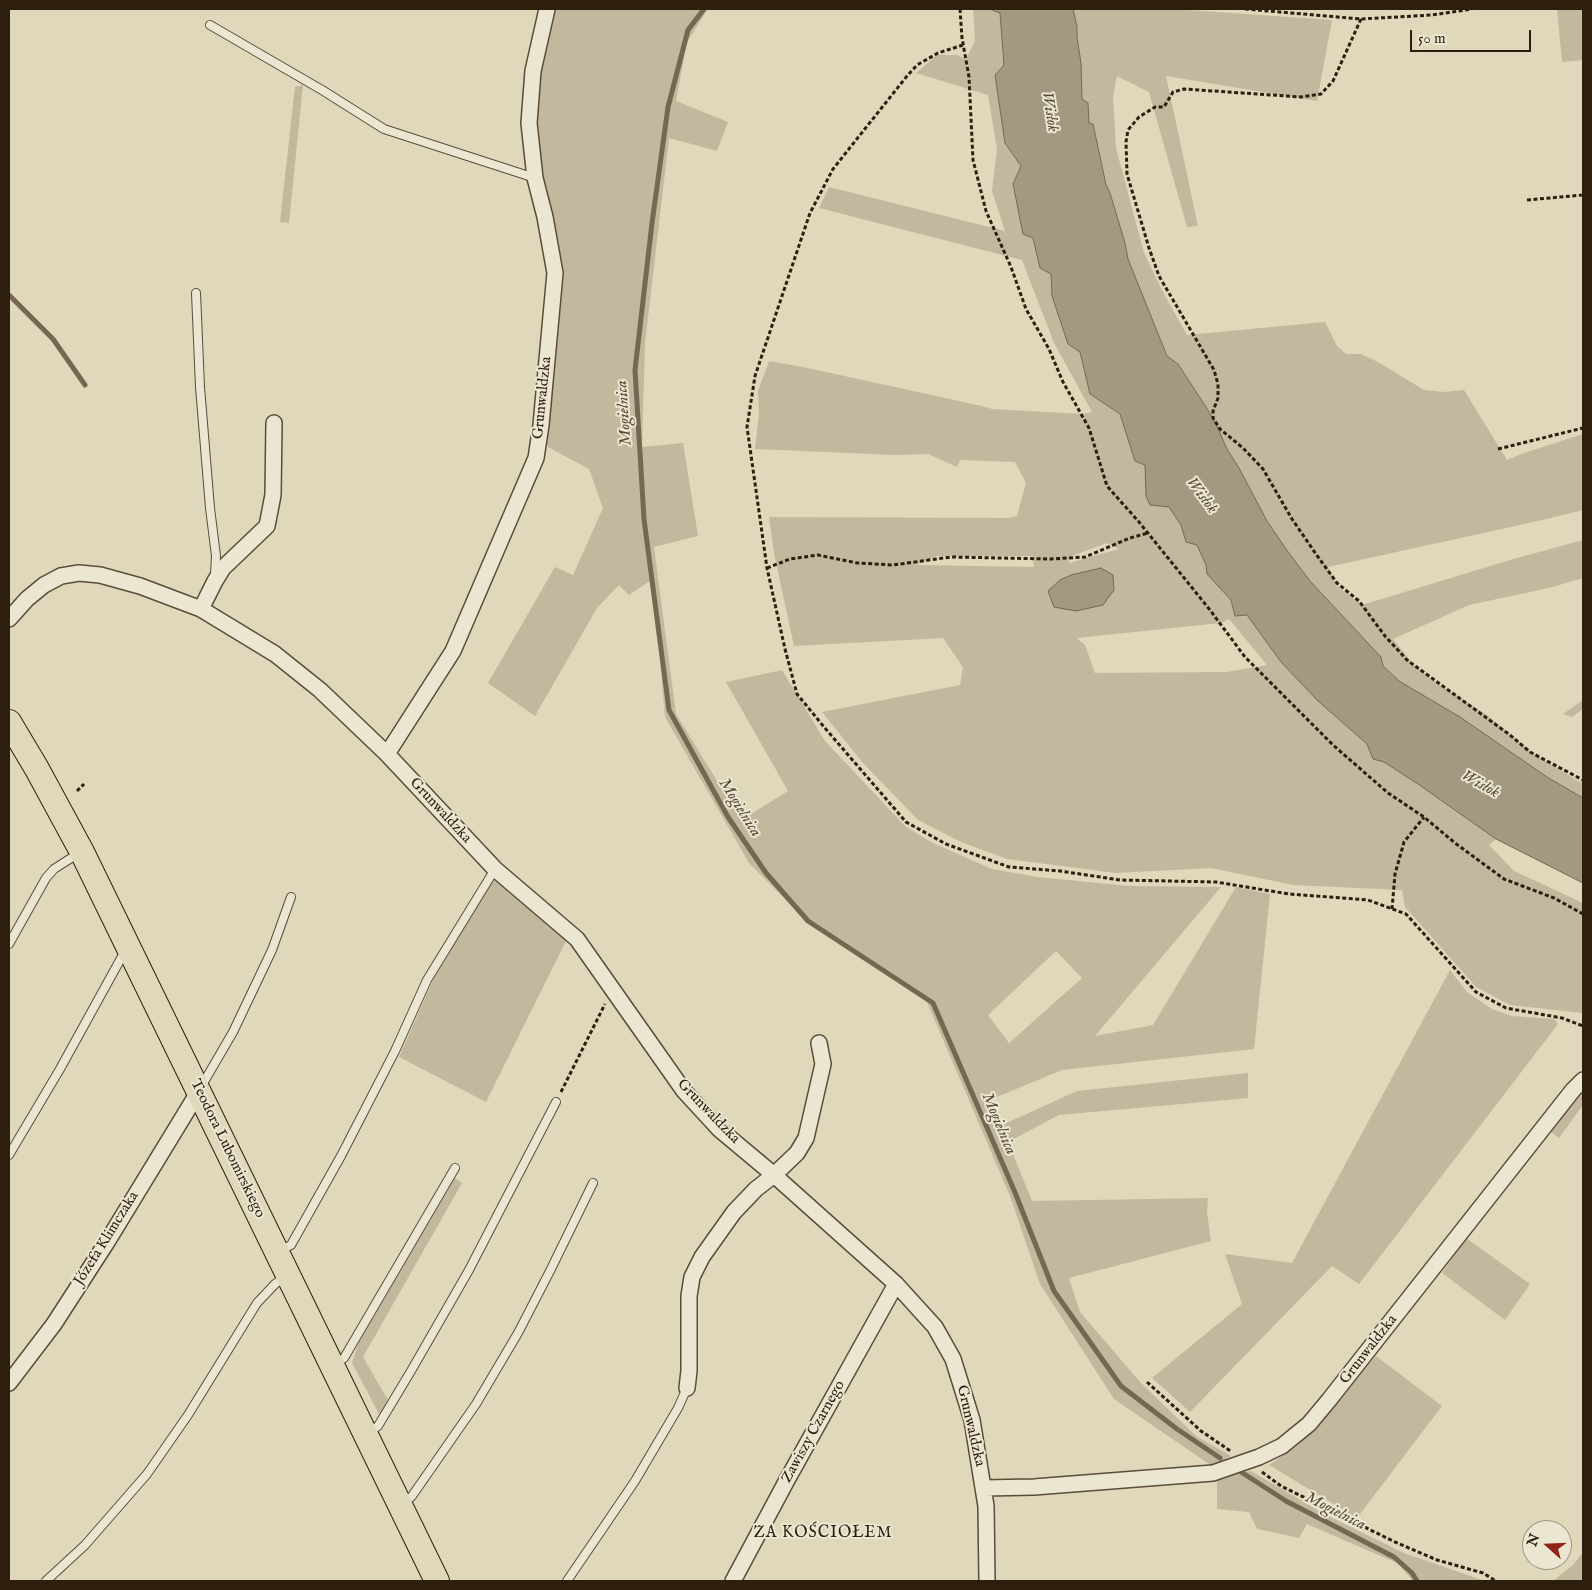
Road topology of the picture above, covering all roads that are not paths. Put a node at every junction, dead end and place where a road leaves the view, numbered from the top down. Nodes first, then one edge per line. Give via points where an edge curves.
1 (547, 9) edge
2 (210, 25) dead end
3 (535, 178) junction
4 (196, 293) dead end
5 (274, 423) dead end
6 (215, 581) junction
7 (201, 609) junction
8 (9, 619) edge
9 (9, 722) edge
10 (387, 754) junction
11 (82, 852) junction
12 (495, 869) junction
13 (291, 897) dead end
14 (9, 944) edge
15 (128, 946) junction
16 (819, 1042) dead end
17 (1583, 1080) edge
18 (199, 1091) junction
19 (556, 1102) road end
20 (9, 1155) edge
21 (456, 1168) dead end
22 (774, 1175) junction
23 (593, 1183) dead end
24 (278, 1252) junction
25 (288, 1274) junction
26 (896, 1284) junction
27 (333, 1366) junction
28 (9, 1383) edge
29 (687, 1388) joint
30 (366, 1435) junction
31 (984, 1488) junction
32 (401, 1506) junction
33 (46, 1581) edge
34 (437, 1581) edge
35 (567, 1581) edge
36 (732, 1581) edge
37 (987, 1581) edge

1 - 3 street, Grunwaldzka via 533,71 529,123
2 - 3 lane via 384,129
3 - 10 street, Grunwaldzka via 555,273 536,458 453,651
4 - 6 lane via 200,387 216,556
5 - 6 street via 273,495 267,526 223,568
6 - 7 street
7 - 8 street, Grunwaldzka via 140,586 79,573 61,576 44,584
7 - 10 street, Grunwaldzka via 275,654 320,690
9 - 11 highway, Teodora Lubomirskiego
10 - 12 street, Grunwaldzka
11 - 14 lane via 54,869 46,878
11 - 15 highway, Teodora Lubomirskiego
12 - 22 street, Grunwaldzka via 577,939 684,1091 719,1129
12 - 24 lane via 427,980 391,1060 291,1245
13 - 18 lane via 272,950 245,1007
15 - 18 highway, Teodora Lubomirskiego
15 - 20 lane
16 - 22 street via 823,1064 806,1138 797,1153
17 - 31 street, Grunwaldzka via 1329,1400 1309,1424 1282,1446 1259,1458 1213,1473
18 - 24 highway, Teodora Lubomirskiego
18 - 28 street, Józefa Klimczaka via 54,1324
19 - 30 lane via 469,1270 411,1372 378,1426
21 - 27 lane via 344,1358
22 - 26 street, Grunwaldzka
22 - 29 street via 734,1212 692,1277
23 - 32 lane via 518,1333 476,1404 412,1496
24 - 25 highway, Teodora Lubomirskiego
25 - 27 highway, Teodora Lubomirskiego
25 - 33 lane via 257,1303 188,1415 147,1474 86,1545
26 - 31 street, Grunwaldzka via 935,1327 953,1358 972,1420
26 - 36 street, Zawiszy Czarnego
27 - 30 highway, Teodora Lubomirskiego
29 - 35 lane via 635,1481
30 - 32 highway, Teodora Lubomirskiego
31 - 37 street, Grunwaldzka
32 - 34 highway, Teodora Lubomirskiego

